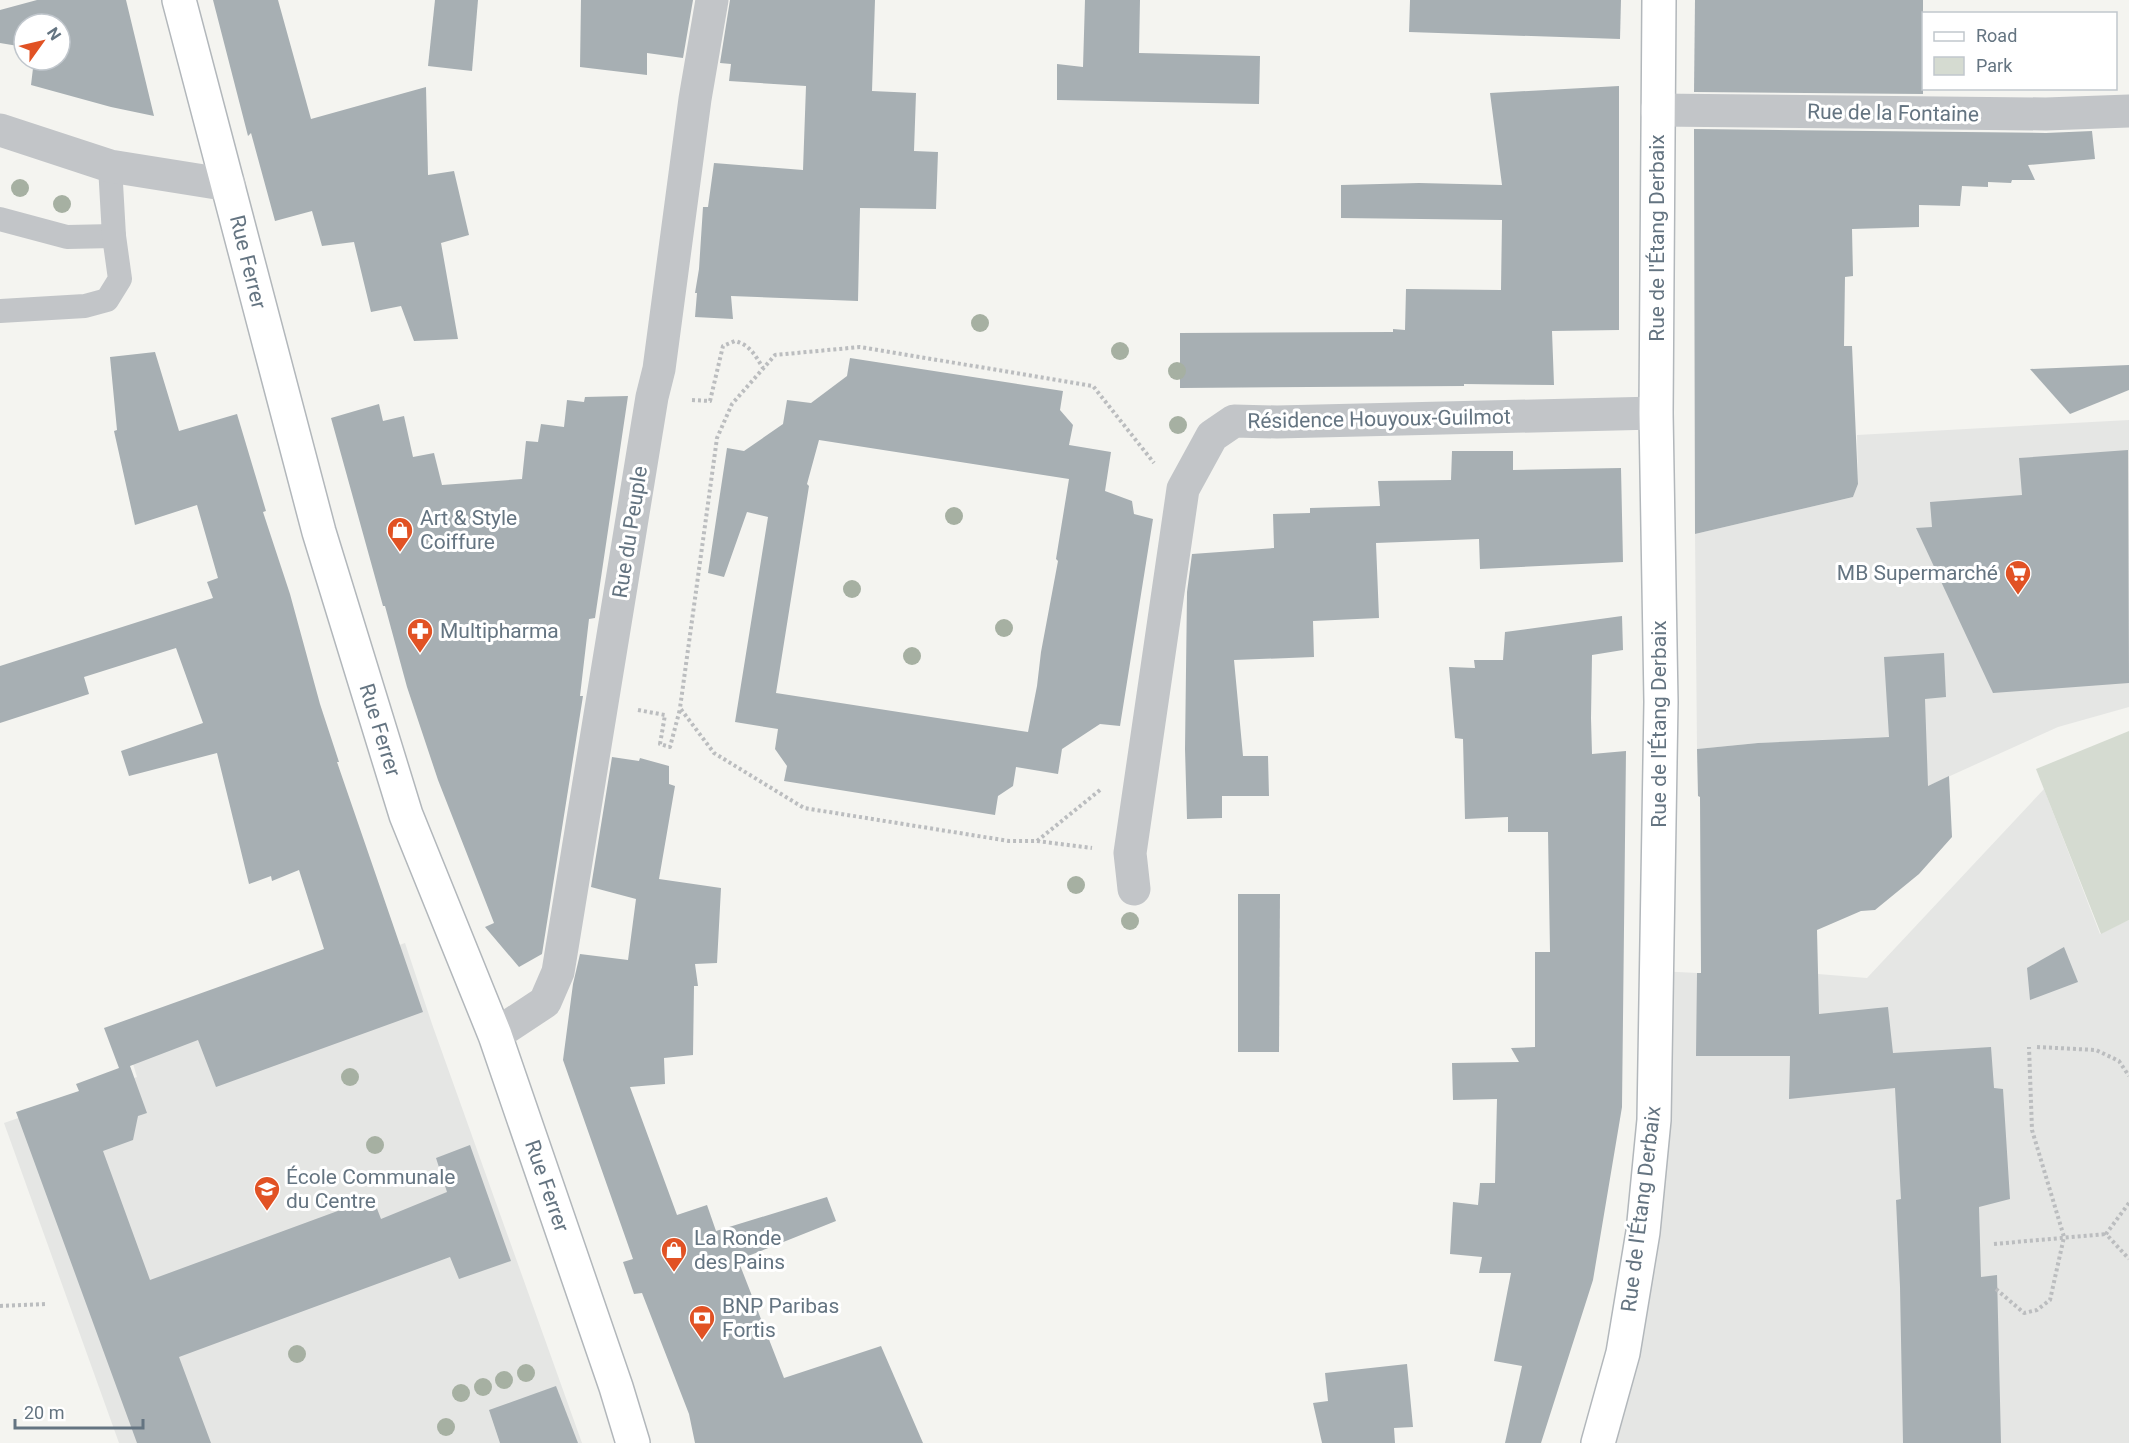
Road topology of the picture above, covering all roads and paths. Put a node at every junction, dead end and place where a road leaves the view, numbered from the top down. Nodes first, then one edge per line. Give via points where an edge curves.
1 (179, 0) edge
2 (712, 0) edge
3 (1659, 0) edge
4 (1658, 110) junction
5 (2129, 111) edge
6 (0, 130) edge
7 (110, 166) junction
8 (229, 185) junction
9 (0, 219) edge
10 (114, 236) junction
11 (0, 311) edge
12 (763, 368) junction
13 (652, 397) junction
14 (1656, 413) junction
15 (1183, 489) junction
16 (602, 704) junction
17 (680, 708) junction
18 (1143, 764) junction
19 (1037, 841) junction
20 (1130, 854) junction
21 (1134, 889) dead end
22 (495, 1035) junction
23 (2029, 1047) dead end
24 (2037, 1047) dead end
25 (2129, 1076) edge
26 (2129, 1203) edge
27 (2106, 1234) junction
28 (2064, 1237) junction
29 (1994, 1244) dead end
30 (2129, 1259) edge
31 (1996, 1289) dead end
32 (45, 1304) dead end
33 (0, 1306) edge
34 (633, 1443) edge
35 (1598, 1443) edge

1 - 8 street, Rue Ferrer
2 - 13 street, Rue du Peuple
3 - 4 street, Rue de l'Étang Derbaix
4 - 5 street, Rue de la Fontaine via 2046,114
4 - 14 street, Rue de l'Étang Derbaix
6 - 7 street
7 - 8 street
7 - 10 lane
8 - 22 street, Rue Ferrer via 319,532 402,804
9 - 10 lane via 67,237
10 - 11 lane via 120,279 107,300 85,306
12 - 13 path via 750,349 735,341 723,346 710,401
12 - 15 path via 775,355 860,348 1093,386 1169,482
12 - 17 path via 732,404 717,438
13 - 16 street, Rue du Peuple
14 - 15 street, Résidence Houyoux-Guilmot via 1234,421 1212,436
14 - 35 street, Rue de l'Étang Derbaix via 1661,702 1654,1120 1643,1232 1623,1353
15 - 18 street, Résidence Houyoux-Guilmot
16 - 17 path via 665,715 660,744 670,747
16 - 22 street, Rue du Peuple via 558,972 545,1002
17 - 19 path via 714,753 804,808 1009,841
18 - 19 path via 1099,791
18 - 20 street, Résidence Houyoux-Guilmot
19 - 20 path
20 - 21 street, Résidence Houyoux-Guilmot
22 - 34 street, Rue Ferrer
23 - 28 path via 2032,1130
24 - 25 path via 2096,1050 2119,1061
26 - 27 path
27 - 28 path
27 - 30 path
28 - 29 path
28 - 31 path via 2050,1300 2037,1310 2024,1313
32 - 33 path

